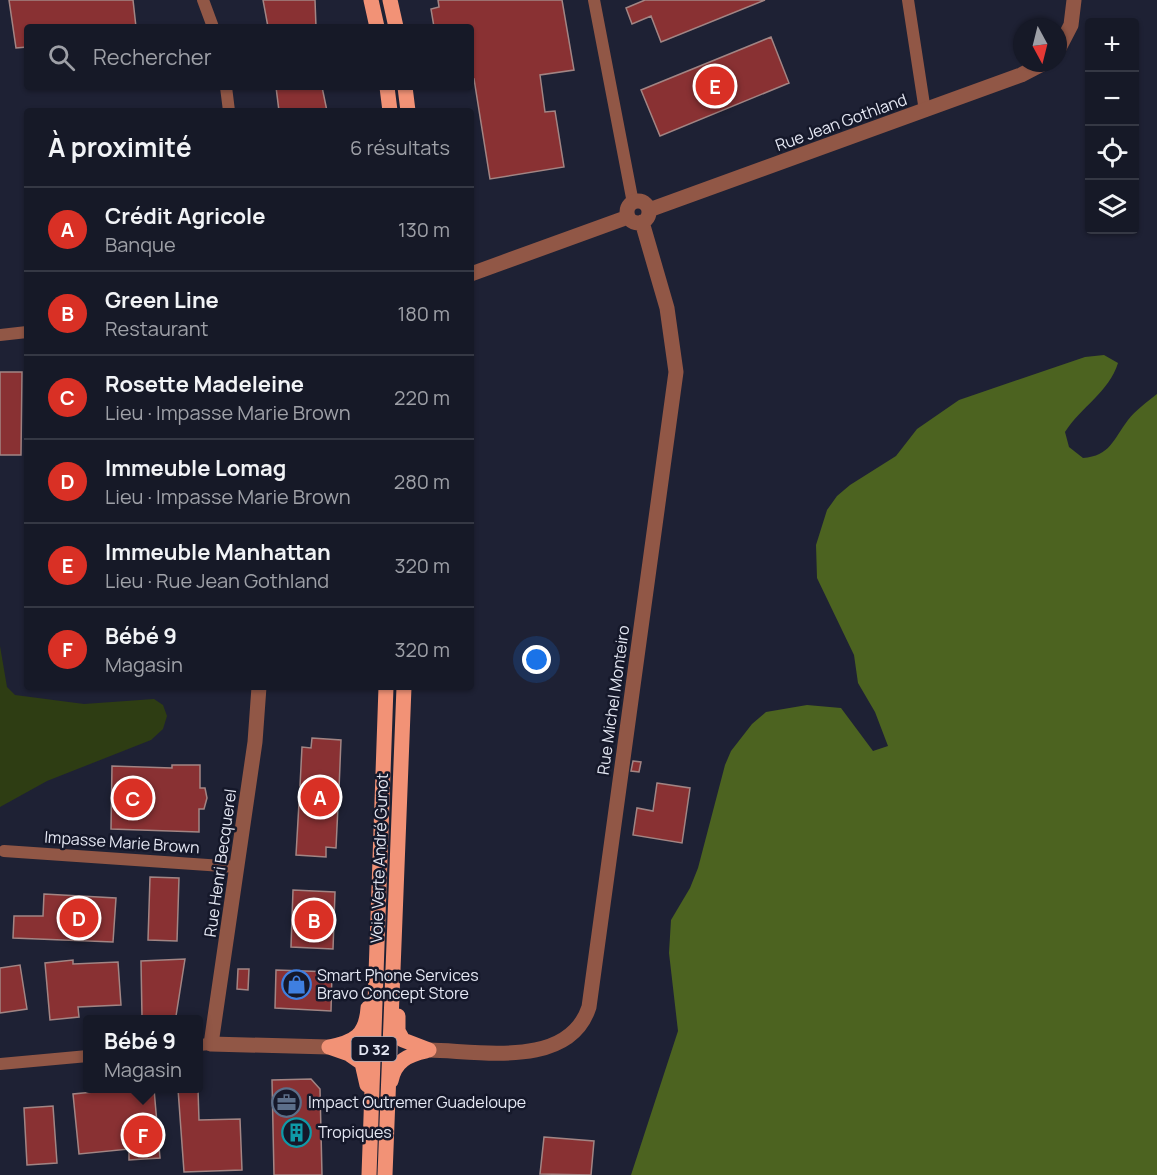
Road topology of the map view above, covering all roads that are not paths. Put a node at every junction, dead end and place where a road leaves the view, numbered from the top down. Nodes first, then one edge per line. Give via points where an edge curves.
1 (203, 0) edge
2 (371, 0) edge
3 (390, 0) edge
4 (594, 0) edge
5 (908, 0) edge
6 (1074, 0) edge
7 (212, 24) edge
8 (376, 24) edge
9 (395, 24) edge
10 (1067, 33) edge
11 (1027, 72) edge
12 (226, 90) edge
13 (387, 90) edge
14 (405, 90) edge
15 (229, 108) edge
16 (390, 108) edge
17 (408, 108) edge
18 (925, 111) junction
19 (638, 213) junction
20 (474, 273) edge
21 (24, 332) edge
22 (0, 336) edge
23 (259, 690) edge
24 (386, 690) edge
25 (404, 690) edge
26 (4, 851) dead end
27 (237, 867) junction
28 (379, 922) junction
29 (394, 927) junction
30 (205, 1045) edge
31 (329, 1047) junction
32 (429, 1050) junction
33 (83, 1056) edge
34 (0, 1064) edge
35 (386, 1113) junction
36 (371, 1122) junction
37 (369, 1175) edge
38 (385, 1175) edge

1 - 7 street
2 - 8 main road
3 - 9 main road
4 - 19 street
5 - 18 street
6 - 10 street
11 - 18 street, Rue Jean Gothland
12 - 15 street
13 - 16 main road
14 - 17 main road
18 - 19 street, Rue Jean Gothland
19 - 20 street, Rue Jean Gothland
19 - 32 street, Rue Michel Monteiro via 669,316 676,372 589,1007 575,1033 547,1048 518,1052
21 - 22 street
23 - 27 street, Rue Henri Becquerel via 258,724
24 - 28 main road, Voie Verte André Gunot / D 32
25 - 29 main road, Voie Verte André Gunot / D 32
26 - 27 street, Impasse Marie Brown
27 - 30 street, Rue Henri Becquerel
28 - 31 main road via 371,944 364,1028 353,1040
28 - 36 main road, Voie Verte André Gunot / D 32
29 - 32 main road via 400,940 398,1031 408,1044
29 - 35 main road, Voie Verte André Gunot / D 32
30 - 31 street
31 - 36 main road via 362,1063
32 - 35 main road via 407,1057 395,1067
33 - 34 street
35 - 38 main road, Voie Verte André Gunot / D 32
36 - 37 main road, Voie Verte André Gunot / D 32

